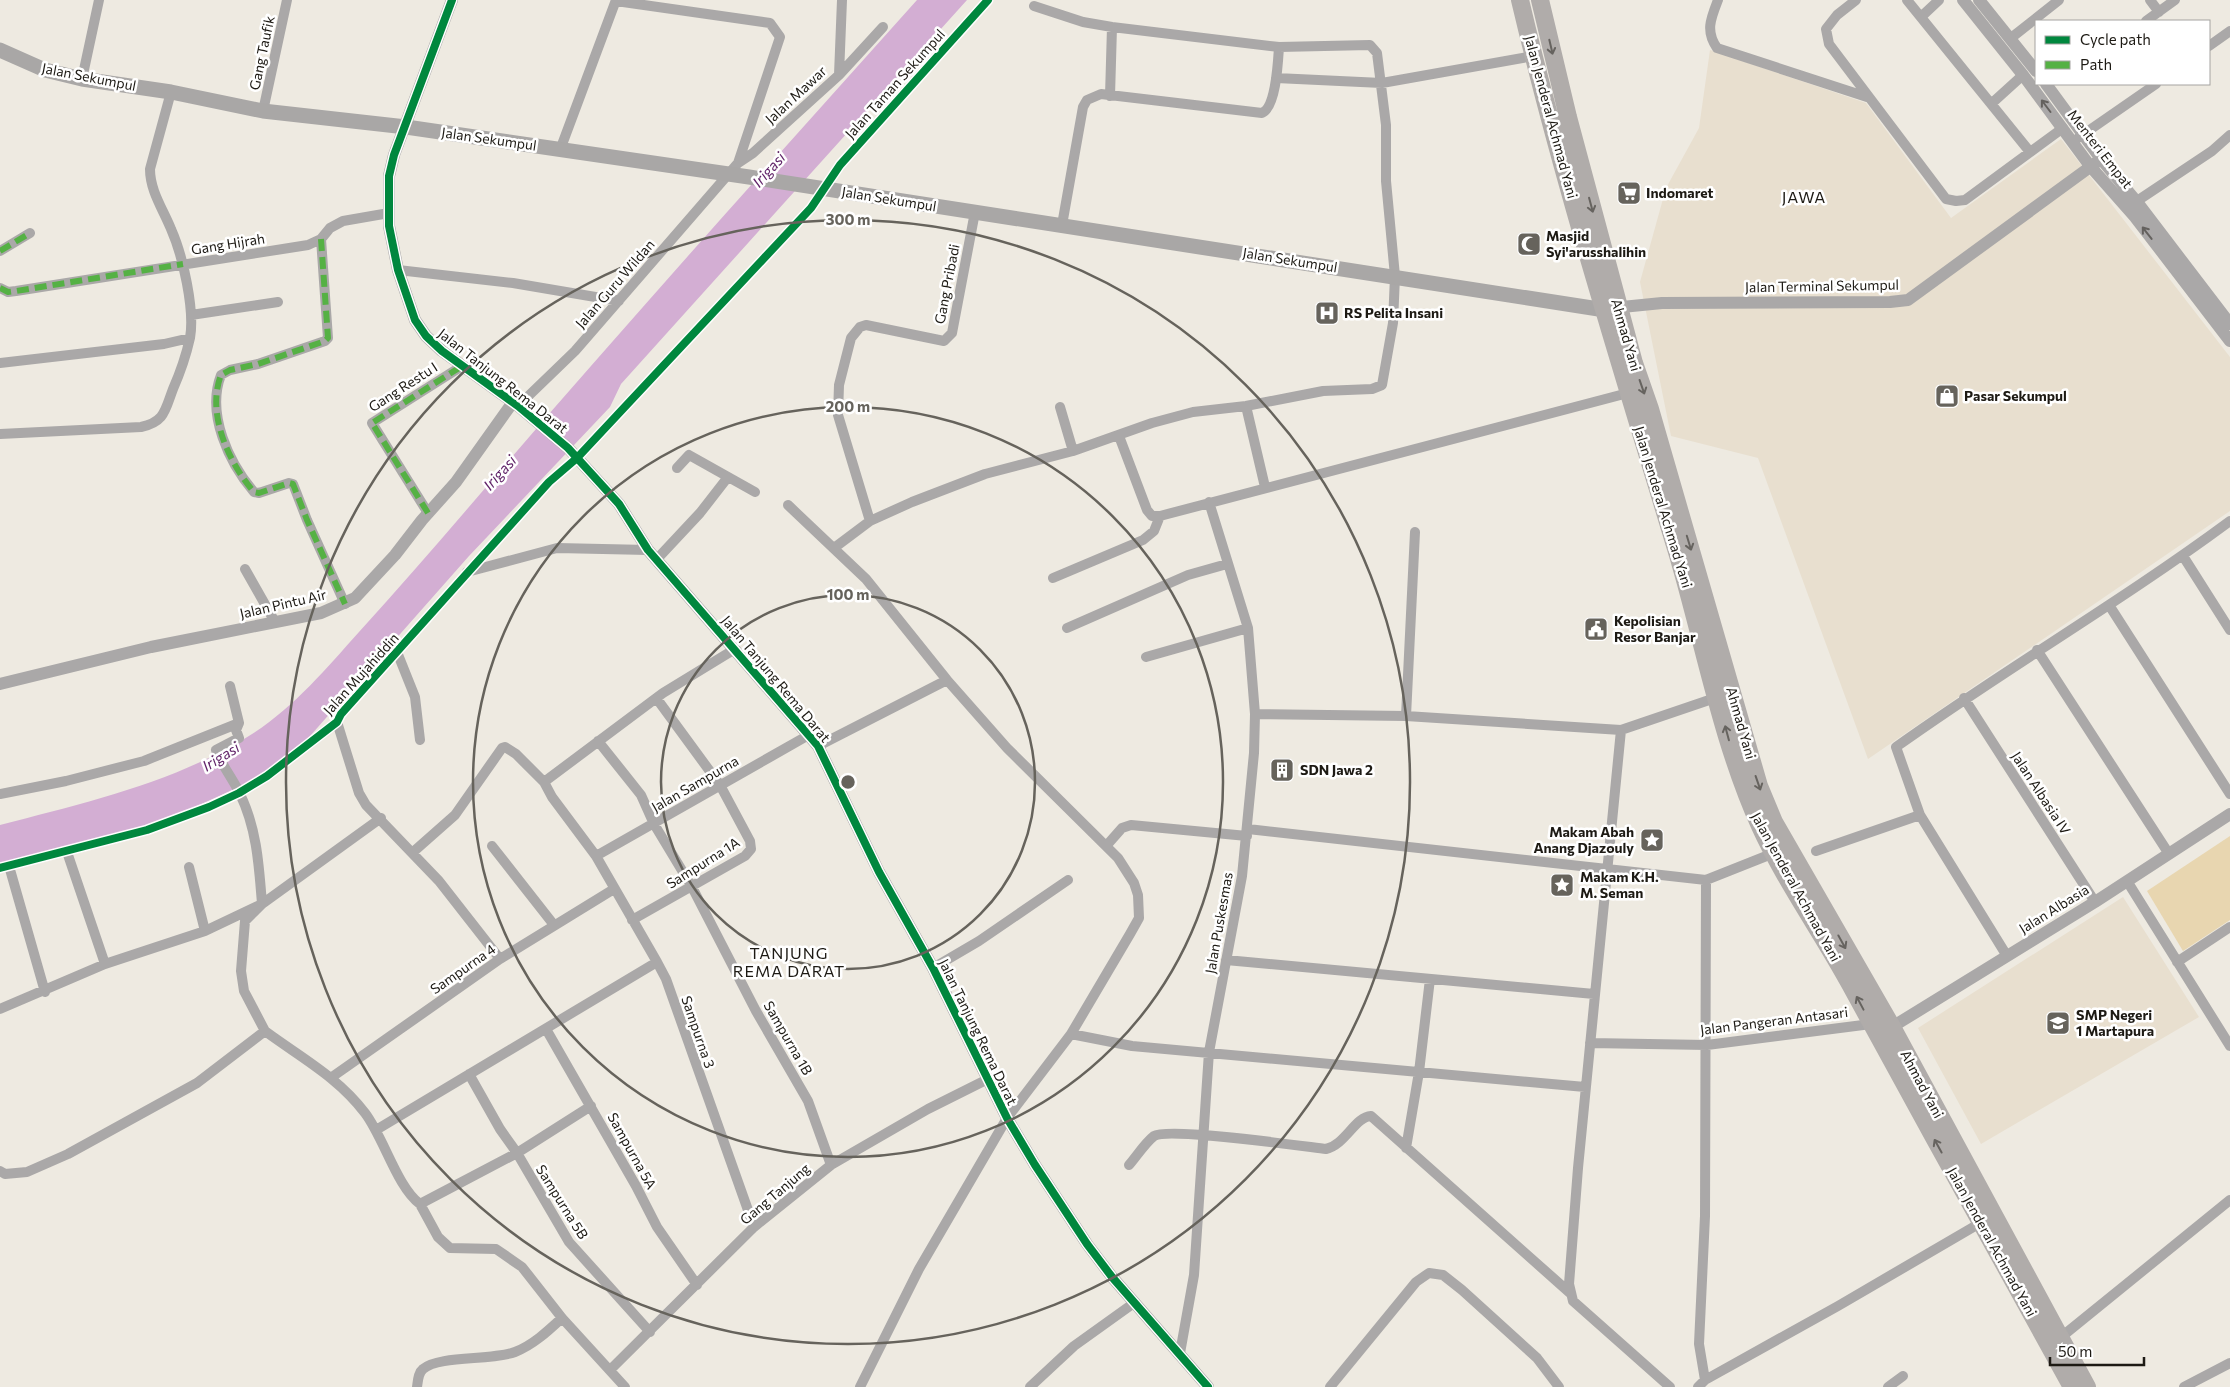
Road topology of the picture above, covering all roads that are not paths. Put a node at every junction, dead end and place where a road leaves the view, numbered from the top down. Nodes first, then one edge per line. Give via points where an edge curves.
1 (100, 0) edge
2 (287, 0) edge
3 (452, 0) edge
4 (616, 0) edge
5 (842, 0) edge
6 (988, 0) edge
7 (1520, 0) edge
8 (1540, 0) edge
9 (1718, 0) edge
10 (1856, 0) edge
11 (1908, 0) edge
12 (1940, 0) edge
13 (1964, 0) edge
14 (1979, 0) edge
15 (2059, 0) edge
16 (2150, 0) edge
17 (2175, 0) edge
18 (1034, 6) dead end
19 (2159, 12) junction
20 (1922, 16) junction
21 (2147, 20) edge
22 (883, 27) dead end
23 (1112, 27) junction
24 (2230, 31) edge
25 (2011, 38) junction
26 (2210, 45) edge
27 (2000, 46) junction
28 (1279, 47) junction
29 (0, 50) edge
30 (1534, 56) junction
31 (2035, 70) edge
32 (839, 75) junction
33 (2023, 75) junction
34 (82, 78) junction
35 (1276, 78) junction
36 (1382, 83) junction
37 (2155, 85) edge
38 (2052, 86) edge
39 (171, 92) junction
40 (1110, 96) junction
41 (1867, 96) junction
42 (1991, 104) junction
43 (263, 111) junction
44 (406, 127) junction
45 (2063, 128) junction
46 (2230, 135) edge
47 (2078, 138) junction
48 (560, 150) junction
49 (2030, 152) junction
50 (2095, 162) junction
51 (738, 163) junction
52 (728, 175) junction
53 (825, 189) junction
54 (2132, 205) junction
55 (975, 212) junction
56 (389, 213) junction
57 (1062, 225) junction
58 (30, 233) dead end
59 (321, 238) junction
60 (0, 251) edge
61 (183, 264) junction
62 (398, 270) junction
63 (1394, 276) junction
64 (0, 288) edge
65 (619, 300) junction
66 (278, 302) dead end
67 (1611, 309) junction
68 (191, 315) junction
69 (2230, 324) edge
70 (190, 338) junction
71 (2230, 341) edge
72 (0, 363) edge
73 (462, 366) junction
74 (1628, 393) junction
75 (1246, 406) junction
76 (519, 407) junction
77 (1060, 407) dead end
78 (0, 434) edge
79 (1120, 436) junction
80 (1073, 451) junction
81 (577, 458) junction
82 (677, 468) dead end
83 (728, 477) junction
84 (1264, 487) junction
85 (755, 492) dead end
86 (1209, 502) junction
87 (788, 505) dead end
88 (428, 513) junction
89 (1160, 516) junction
90 (870, 521) junction
91 (2230, 522) edge
92 (1415, 532) dead end
93 (834, 548) junction
94 (652, 554) junction
95 (2183, 556) junction
96 (1227, 564) junction
97 (245, 569) dead end
98 (466, 573) junction
99 (1053, 578) dead end
100 (345, 604) junction
101 (2109, 605) junction
102 (275, 622) junction
103 (1067, 628) dead end
104 (1248, 628) junction
105 (2230, 630) edge
106 (735, 649) junction
107 (2037, 650) junction
108 (397, 652) junction
109 (1146, 657) dead end
110 (947, 680) junction
111 (0, 684) edge
112 (230, 686) dead end
113 (1718, 697) junction
114 (1964, 698) junction
115 (656, 699) junction
116 (1255, 714) junction
117 (1406, 716) junction
118 (337, 722) junction
119 (239, 723) junction
120 (1621, 730) junction
121 (807, 736) junction
122 (420, 740) dead end
123 (598, 740) junction
124 (818, 746) junction
125 (544, 782) junction
126 (720, 785) junction
127 (239, 793) junction
128 (0, 794) edge
129 (2230, 794) edge
130 (2230, 814) edge
131 (1920, 815) junction
132 (381, 818) junction
133 (654, 824) junction
134 (1248, 833) junction
135 (492, 846) dead end
136 (1107, 846) junction
137 (1816, 851) dead end
138 (67, 852) junction
139 (412, 853) junction
140 (1774, 853) junction
141 (2168, 854) junction
142 (596, 856) junction
143 (189, 866) dead end
144 (5, 867) edge
145 (1606, 868) junction
146 (1068, 880) dead end
147 (1706, 880) junction
148 (2127, 881) junction
149 (692, 886) junction
150 (614, 889) junction
151 (2095, 902) junction
152 (262, 904) junction
153 (1815, 910) junction
154 (632, 920) junction
155 (554, 925) junction
156 (1824, 925) junction
157 (2230, 927) edge
158 (205, 931) junction
159 (2007, 956) junction
160 (500, 959) junction
161 (1226, 960) junction
162 (657, 962) junction
163 (2177, 962) junction
164 (105, 964) junction
165 (933, 968) junction
166 (1430, 979) junction
167 (44, 992) junction
168 (1594, 994) junction
169 (0, 1009) edge
170 (1871, 1024) junction
171 (1892, 1027) junction
172 (546, 1029) junction
173 (265, 1031) junction
174 (1071, 1034) junction
175 (1590, 1043) junction
176 (1707, 1045) junction
177 (2230, 1046) edge
178 (1210, 1052) junction
179 (1419, 1072) junction
180 (469, 1074) junction
181 (332, 1077) junction
182 (988, 1079) junction
183 (1586, 1088) junction
184 (591, 1106) junction
185 (1007, 1118) junction
186 (376, 1130) junction
187 (1203, 1135) junction
188 (1406, 1148) junction
189 (517, 1153) junction
190 (831, 1165) junction
191 (1129, 1165) dead end
192 (0, 1171) edge
193 (2230, 1200) edge
194 (420, 1204) junction
195 (1982, 1222) junction
196 (754, 1227) junction
197 (697, 1285) junction
198 (1570, 1293) junction
199 (1134, 1303) junction
200 (562, 1318) junction
201 (650, 1332) junction
202 (2060, 1338) junction
203 (1180, 1353) junction
204 (2230, 1363) edge
205 (610, 1370) junction
206 (1903, 1376) dead end
207 (2205, 1382) edge
208 (1701, 1383) edge
209 (417, 1387) edge
210 (625, 1387) edge
211 (860, 1387) edge
212 (1030, 1387) edge
213 (1208, 1387) edge
214 (1330, 1387) edge
215 (1559, 1387) edge
216 (1670, 1387) edge
217 (1888, 1387) edge
218 (2072, 1387) edge
219 (2087, 1387) edge
220 (2184, 1387) edge

1 - 34 street
2 - 43 street, Gang Taufik
3 - 44 street, Jalan Tanjung Rema Darat
4 - 48 street
4 - 51 street via 770,23 780,37
5 - 32 street, Jalan Mawar
6 - 53 street, Jalan Taman Sekumpul via 840,165
7 - 30 highway, Jalan Jenderal Achmad Yani
8 -> 67 highway, Ahmad Yani
9 - 41 street via 1709,32 1717,48
10 - 41 street via 1826,29 1827,37
11 - 20 street
12 - 20 street
13 - 27 street, Menteri Empat
14 - 25 street
15 - 25 street
16 - 19 street
17 - 19 street
18 - 23 street via 1083,22
19 - 21 street
20 - 42 street
22 - 32 street
23 - 28 street
23 - 40 street
24 - 26 street
25 - 27 street
25 - 31 street
27 - 33 street, Menteri Empat
28 - 35 street
28 - 36 street via 1370,45 1377,52
29 - 34 main road, Jalan Sekumpul via 45,70
30 - 36 street
30 - 67 highway, Jalan Jenderal Achmad Yani
32 - 51 street, Jalan Mawar
33 - 42 street
45 -> 33 street, Menteri Empat
34 - 39 main road, Jalan Sekumpul
35 - 36 street
35 - 40 street via 1268,108 1257,114
36 - 63 street
37 - 47 street
38 - 47 street, Menteri Empat
39 - 43 main road, Jalan Sekumpul
39 - 61 street, Gang Hijrah via 150,177
40 - 57 street via 1094,96 1083,107
41 - 49 street via 1946,199 1965,200
42 - 49 street
43 - 44 main road, Jalan Sekumpul
44 - 48 main road, Jalan Sekumpul
44 - 56 street, Jalan Tanjung Rema Darat via 389,176
45 - 47 street, Menteri Empat
45 - 49 street
46 - 54 street via 2212,151
47 - 50 street, Menteri Empat
48 - 52 main road, Jalan Sekumpul
50 - 54 street, Menteri Empat
50 - 67 street, Jalan Terminal Sekumpul via 1908,300 1662,303
51 - 52 street, Jalan Guru Wildan
52 - 53 main road, Jalan Sekumpul
52 - 65 street, Jalan Guru Wildan
53 - 55 main road, Jalan Sekumpul
53 - 81 street, Jalan Taman Sekumpul via 811,208
54 - 69 street, Menteri Empat
71 -> 54 street, Menteri Empat
55 - 57 main road, Jalan Sekumpul
55 - 90 street, Gang Pribadi via 952,333 948,338 944,341 866,325 851,338 839,385 838,415
56 - 59 street, Gang Hijrah via 343,221
56 - 62 street, Jalan Tanjung Rema Darat
57 - 63 main road, Jalan Sekumpul
58 - 60 street
59 - 61 street, Gang Hijrah via 308,246
59 - 100 street via 328,338 221,375 218,404 221,430 230,459 254,492 289,482 294,484 306,520
61 - 64 street via 16,292
61 - 68 street
62 - 65 street
62 - 73 street, Jalan Tanjung Rema Darat via 415,320 426,336
63 - 67 main road, Jalan Sekumpul
63 - 75 street via 1393,323 1383,379 1378,388 1323,391
65 - 76 street, Jalan Guru Wildan via 575,351
66 - 68 street
67 - 74 highway, Jalan Jenderal Achmad Yani
67 -> 153 highway, Ahmad Yani via 1717,637 1759,786
68 - 70 street
70 - 72 street via 164,344
70 - 78 street via 162,417 152,424
73 - 76 street, Jalan Tanjung Rema Darat
73 - 88 street, Gang Restu I via 372,423
74 - 84 street
74 - 113 highway, Jalan Jenderal Achmad Yani
75 - 79 street via 1193,412
75 - 84 street
76 - 81 street, Jalan Tanjung Rema Darat
76 - 88 street, Jalan Pintu Air
77 - 80 street
79 - 80 street
79 - 89 street via 1147,510 1152,516
80 - 90 street via 985,474
81 - 94 street, Jalan Tanjung Rema Darat via 619,504
81 - 98 street, Jalan Mujahiddin via 549,482
82 - 83 street via 689,455
83 - 85 street
83 - 94 street via 700,513
84 - 86 street
86 - 89 street
86 - 96 street, Jalan Puskesmas
87 - 93 street
88 - 100 street, Jalan Pintu Air via 395,555 355,598
89 - 99 street via 1154,531 1143,540
90 - 93 street
91 - 95 street
92 - 117 street
93 - 110 street via 866,579
94 - 98 street via 557,548
94 - 106 street, Jalan Tanjung Rema Darat
95 - 101 street
95 - 105 street
96 - 103 street via 1188,575
96 - 104 street, Jalan Puskesmas
97 - 102 street
98 - 108 street, Jalan Mujahiddin
100 - 102 street, Jalan Pintu Air
101 - 107 street
101 - 129 street
102 - 111 street, Jalan Pintu Air via 150,647
104 - 109 street
104 - 116 street, Jalan Puskesmas
106 - 115 street
106 - 121 street, Jalan Tanjung Rema Darat
107 - 114 street
107 - 141 street
108 - 118 street, Jalan Mujahiddin
108 - 122 street via 415,697
110 - 124 street
110 - 136 street via 1007,748
112 - 119 street
113 - 120 street
140 -> 113 highway, Jalan Jenderal Achmad Yani via 1735,761
114 - 131 street via 1896,747
114 - 151 street, Jalan Albasia IV
115 - 123 street
115 - 126 street
116 - 117 street
116 - 134 street, Jalan Puskesmas
117 - 120 street
118 - 127 street, Jalan Mujahiddin via 291,759
118 - 132 street via 358,793
119 - 127 street via 236,730 239,738 216,750
119 - 128 street via 144,761
120 - 145 street
121 - 124 street, Jalan Tanjung Rema Darat
121 - 126 street, Jalan Sampurna
123 - 125 street
123 - 133 street, Sampurna 1B via 641,796
124 - 165 street, Jalan Tanjung Rema Darat via 879,872
125 - 139 street, Sampurna 3 via 516,754 502,748 456,816
125 - 142 street, Sampurna 3
126 - 133 street, Jalan Sampurna
126 - 149 street, Sampurna 1A via 750,841 751,850
127 - 138 street, Jalan Mujahiddin via 148,830
127 - 152 street via 256,838
130 - 141 street, Jalan Albasia
131 - 137 street
131 - 159 street
132 - 139 street
132 - 152 street
133 - 142 street, Jalan Sampurna
133 - 149 street, Sampurna 1B
134 - 136 street via 1131,825 1122,828
134 - 145 street
134 - 161 street, Jalan Puskesmas
135 - 155 street
136 - 174 street via 1134,882 1139,918
138 - 144 street, Jalan Mujahiddin
138 - 164 street
139 - 160 street via 439,881
140 - 147 street
140 - 153 highway, Jalan Jenderal Achmad Yani
141 - 148 street, Jalan Albasia
142 - 150 street, Sampurna 3
143 - 158 street
144 - 167 street
145 - 147 street
145 - 168 street
146 - 165 street via 979,941
147 - 176 street
148 - 151 street, Jalan Albasia
148 - 163 street
149 - 154 street, Sampurna 1A
149 - 190 street, Sampurna 1B via 756,1011 808,1101
150 - 154 street, Sampurna 3
150 - 155 street, Sampurna 4
151 - 159 street, Jalan Albasia
152 - 158 street
152 - 173 street via 245,921 241,971 244,991
153 - 156 highway, Jalan Jenderal Achmad Yani
154 - 162 street, Sampurna 3
155 - 160 street, Sampurna 4
170 -> 156 highway, Jalan Jenderal Achmad Yani
156 -> 171 highway, Ahmad Yani
157 - 163 street
158 - 164 street
159 - 171 street, Jalan Albasia
160 - 181 street, Sampurna 4
161 - 166 street
161 - 178 street, Jalan Puskesmas
162 - 172 street
162 - 196 street, Sampurna 3 via 666,979
163 - 177 street
164 - 167 street
165 - 182 street, Jalan Tanjung Rema Darat
166 - 168 street
166 - 179 street
167 - 169 street
168 - 175 street
170 - 176 street, Jalan Pangeran Antasari
195 -> 170 highway, Jalan Jenderal Achmad Yani
171 - 202 highway, Ahmad Yani
172 - 180 street
172 - 184 street, Sampurna 5A
173 - 181 street
173 - 192 street via 197,1083 68,1154 27,1172 5,1174
174 - 178 street via 1132,1046
174 - 185 street
175 - 176 street, Jalan Pangeran Antasari
175 - 183 street
176 - 208 street via 1705,1216 1698,1344
178 - 179 street
178 - 187 street, Jalan Puskesmas
179 - 183 street
179 - 188 street
180 - 186 street
180 - 189 street, Sampurna 5B
181 - 186 street
182 - 185 street, Jalan Tanjung Rema Darat
182 - 190 street, Gang Tanjung via 928,1109
183 - 198 street
184 - 189 street
184 - 197 street, Sampurna 5A via 657,1227
185 - 199 street, Jalan Tanjung Rema Darat via 1086,1244
185 - 211 street via 919,1269
186 - 194 street via 404,1186
187 - 188 street via 1326,1149 1338,1145 1365,1117 1371,1116
187 - 191 street via 1154,1136
187 - 203 street, Jalan Puskesmas via 1194,1275
188 - 198 street
189 - 194 street
189 - 201 street, Sampurna 5B via 569,1242
190 - 196 street, Gang Tanjung
193 - 202 street
194 - 200 street via 444,1244 460,1250 496,1249 522,1268
195 - 208 street
195 - 218 highway, Jalan Jenderal Achmad Yani
196 - 197 street, Gang Tanjung
197 - 201 street, Gang Tanjung
198 - 216 street via 1574,1301
199 - 203 street, Jalan Tanjung Rema Darat
199 - 212 street via 1074,1346
200 - 205 street
200 - 209 street via 537,1340 514,1353 440,1362 424,1369
201 - 205 street, Gang Tanjung
202 - 219 highway, Ahmad Yani
203 - 213 street, Jalan Tanjung Rema Darat
204 - 207 street
205 - 210 street
206 - 217 street
207 - 220 street
214 - 215 street via 1416,1282 1429,1273 1443,1275 1462,1290 1537,1358

